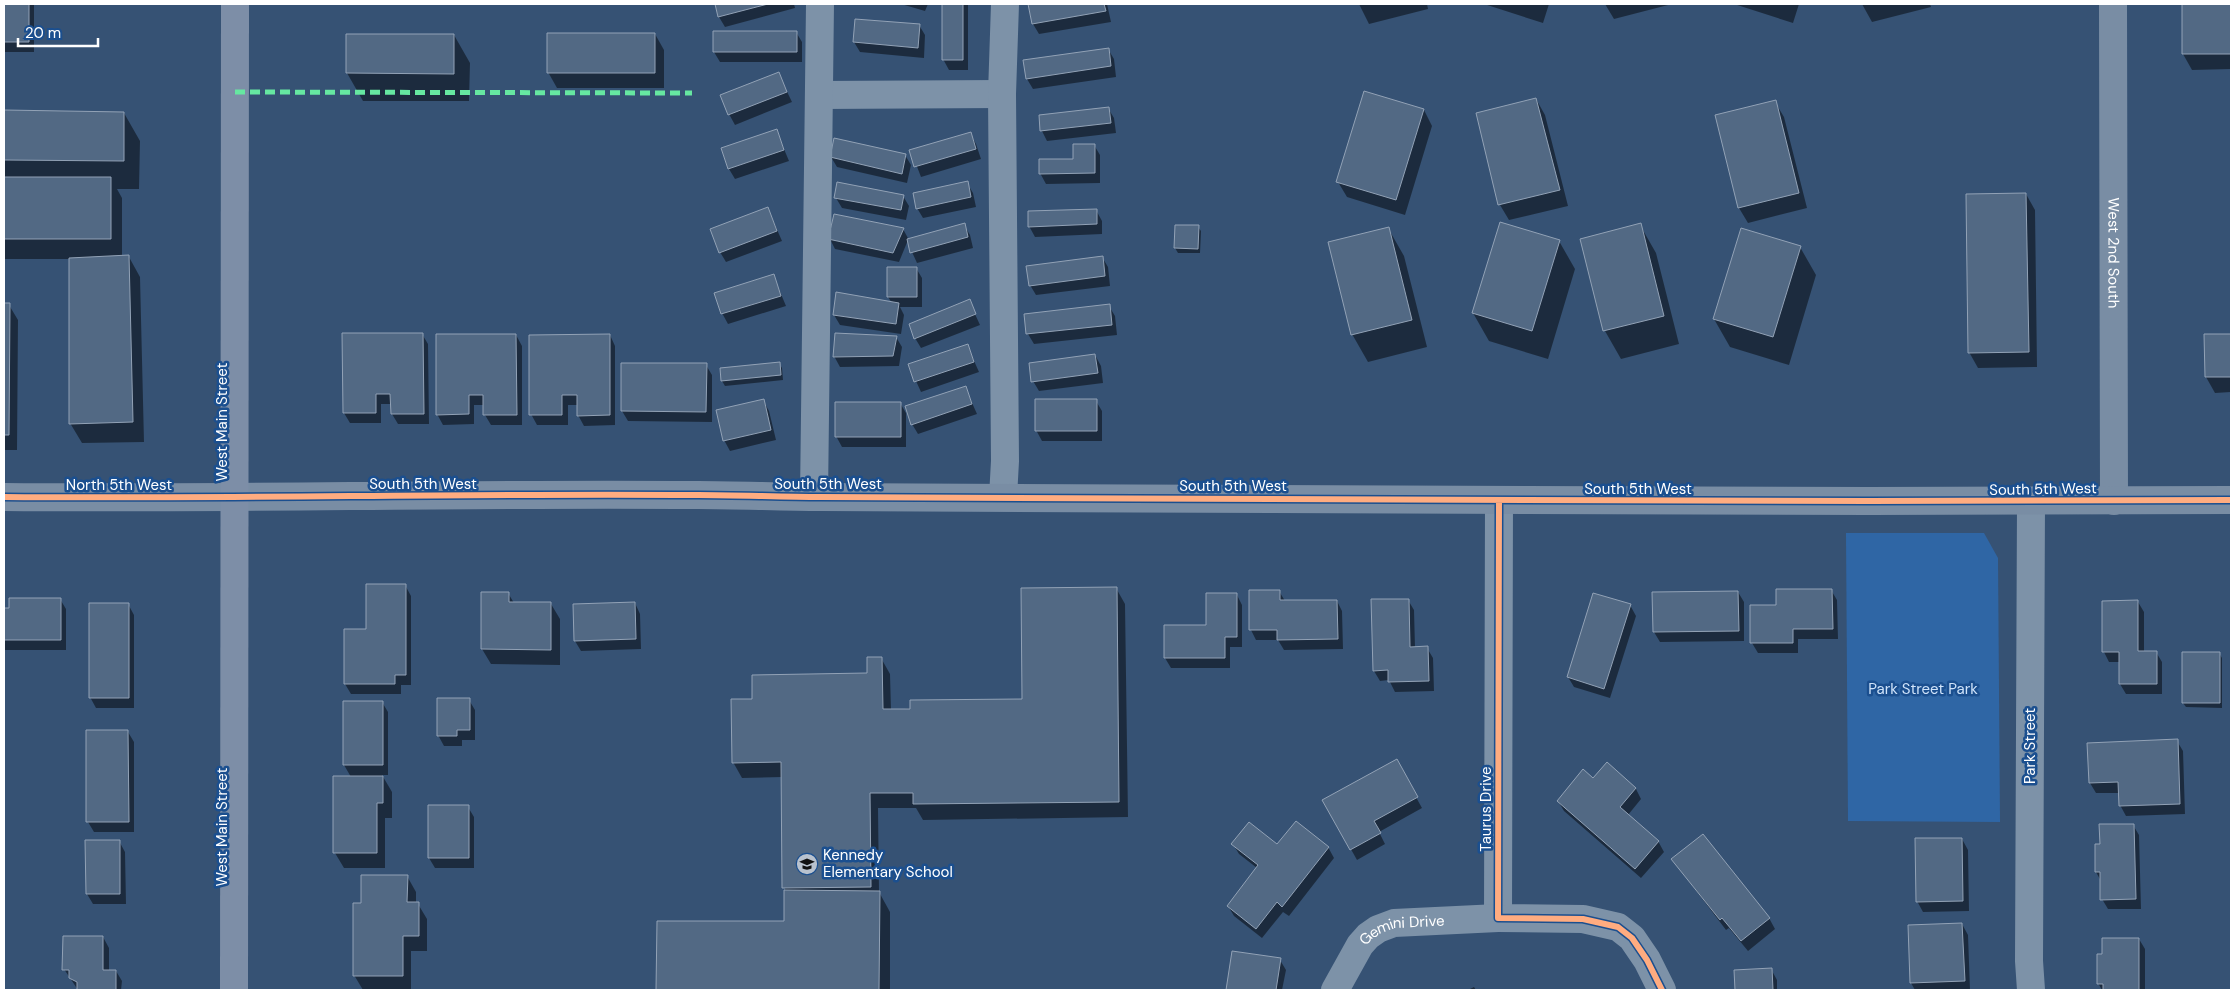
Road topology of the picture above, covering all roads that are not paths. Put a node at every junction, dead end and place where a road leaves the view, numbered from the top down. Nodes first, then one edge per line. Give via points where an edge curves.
1 (235, 4) edge
2 (820, 4) edge
3 (1004, 4) edge
4 (2113, 4) edge
5 (1002, 94) junction
6 (819, 96) junction
7 (4, 497) edge
8 (814, 497) junction
9 (1003, 497) junction
10 (235, 498) junction
11 (2231, 500) edge
12 (1499, 501) junction
13 (2114, 501) junction
14 (2031, 502) junction
15 (1498, 918) junction
16 (234, 990) edge
17 (1335, 990) edge
18 (1662, 990) edge
19 (2031, 990) edge

1 - 10 main road, West Main Street
2 - 6 street
3 - 5 street
4 - 13 street, West 2nd South
5 - 6 street
5 - 9 street
6 - 8 street
7 - 10 street, North 5th West
8 - 9 street, South 5th West
8 - 10 street, South 5th West
9 - 12 street, South 5th West
10 - 16 main road, West Main Street
11 - 13 street, South 5th West
12 - 14 street, South 5th West
12 - 15 street, Taurus Drive
13 - 14 street, South 5th West
14 - 19 street, Park Street
15 - 17 street, Gemini Drive via 1394,923 1378,929 1360,945
15 - 18 street via 1583,919 1618,927 1632,938

